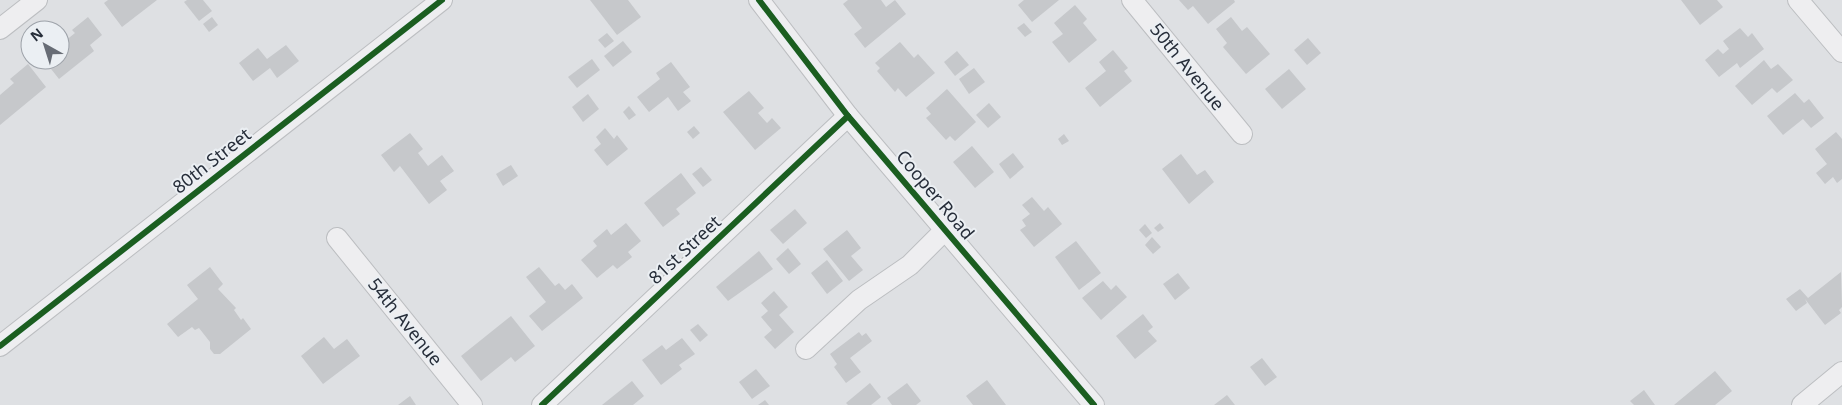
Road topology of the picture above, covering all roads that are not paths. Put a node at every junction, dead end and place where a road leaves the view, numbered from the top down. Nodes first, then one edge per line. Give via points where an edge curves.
1 (37, 0) edge
2 (442, 0) edge
3 (759, 0) edge
4 (1132, 0) edge
5 (1798, 0) edge
6 (0, 29) edge
7 (1842, 52) edge
8 (848, 116) junction
9 (1242, 134) dead end
10 (945, 230) junction
11 (337, 238) dead end
12 (0, 346) edge
13 (806, 349) dead end
14 (1842, 372) edge
15 (1823, 398) edge
16 (472, 405) edge
17 (542, 405) edge
18 (1094, 405) edge
19 (1802, 405) edge

1 - 6 street
2 - 12 street, 80th Street
3 - 8 street, Cooper Road
4 - 9 street, 50th Avenue
5 - 7 street
8 - 10 street, Cooper Road
8 - 17 street, 81st Street
10 - 13 street via 910,265 859,300
10 - 18 street, Cooper Road
11 - 16 street, 54th Avenue
14 - 15 street
15 - 19 street

